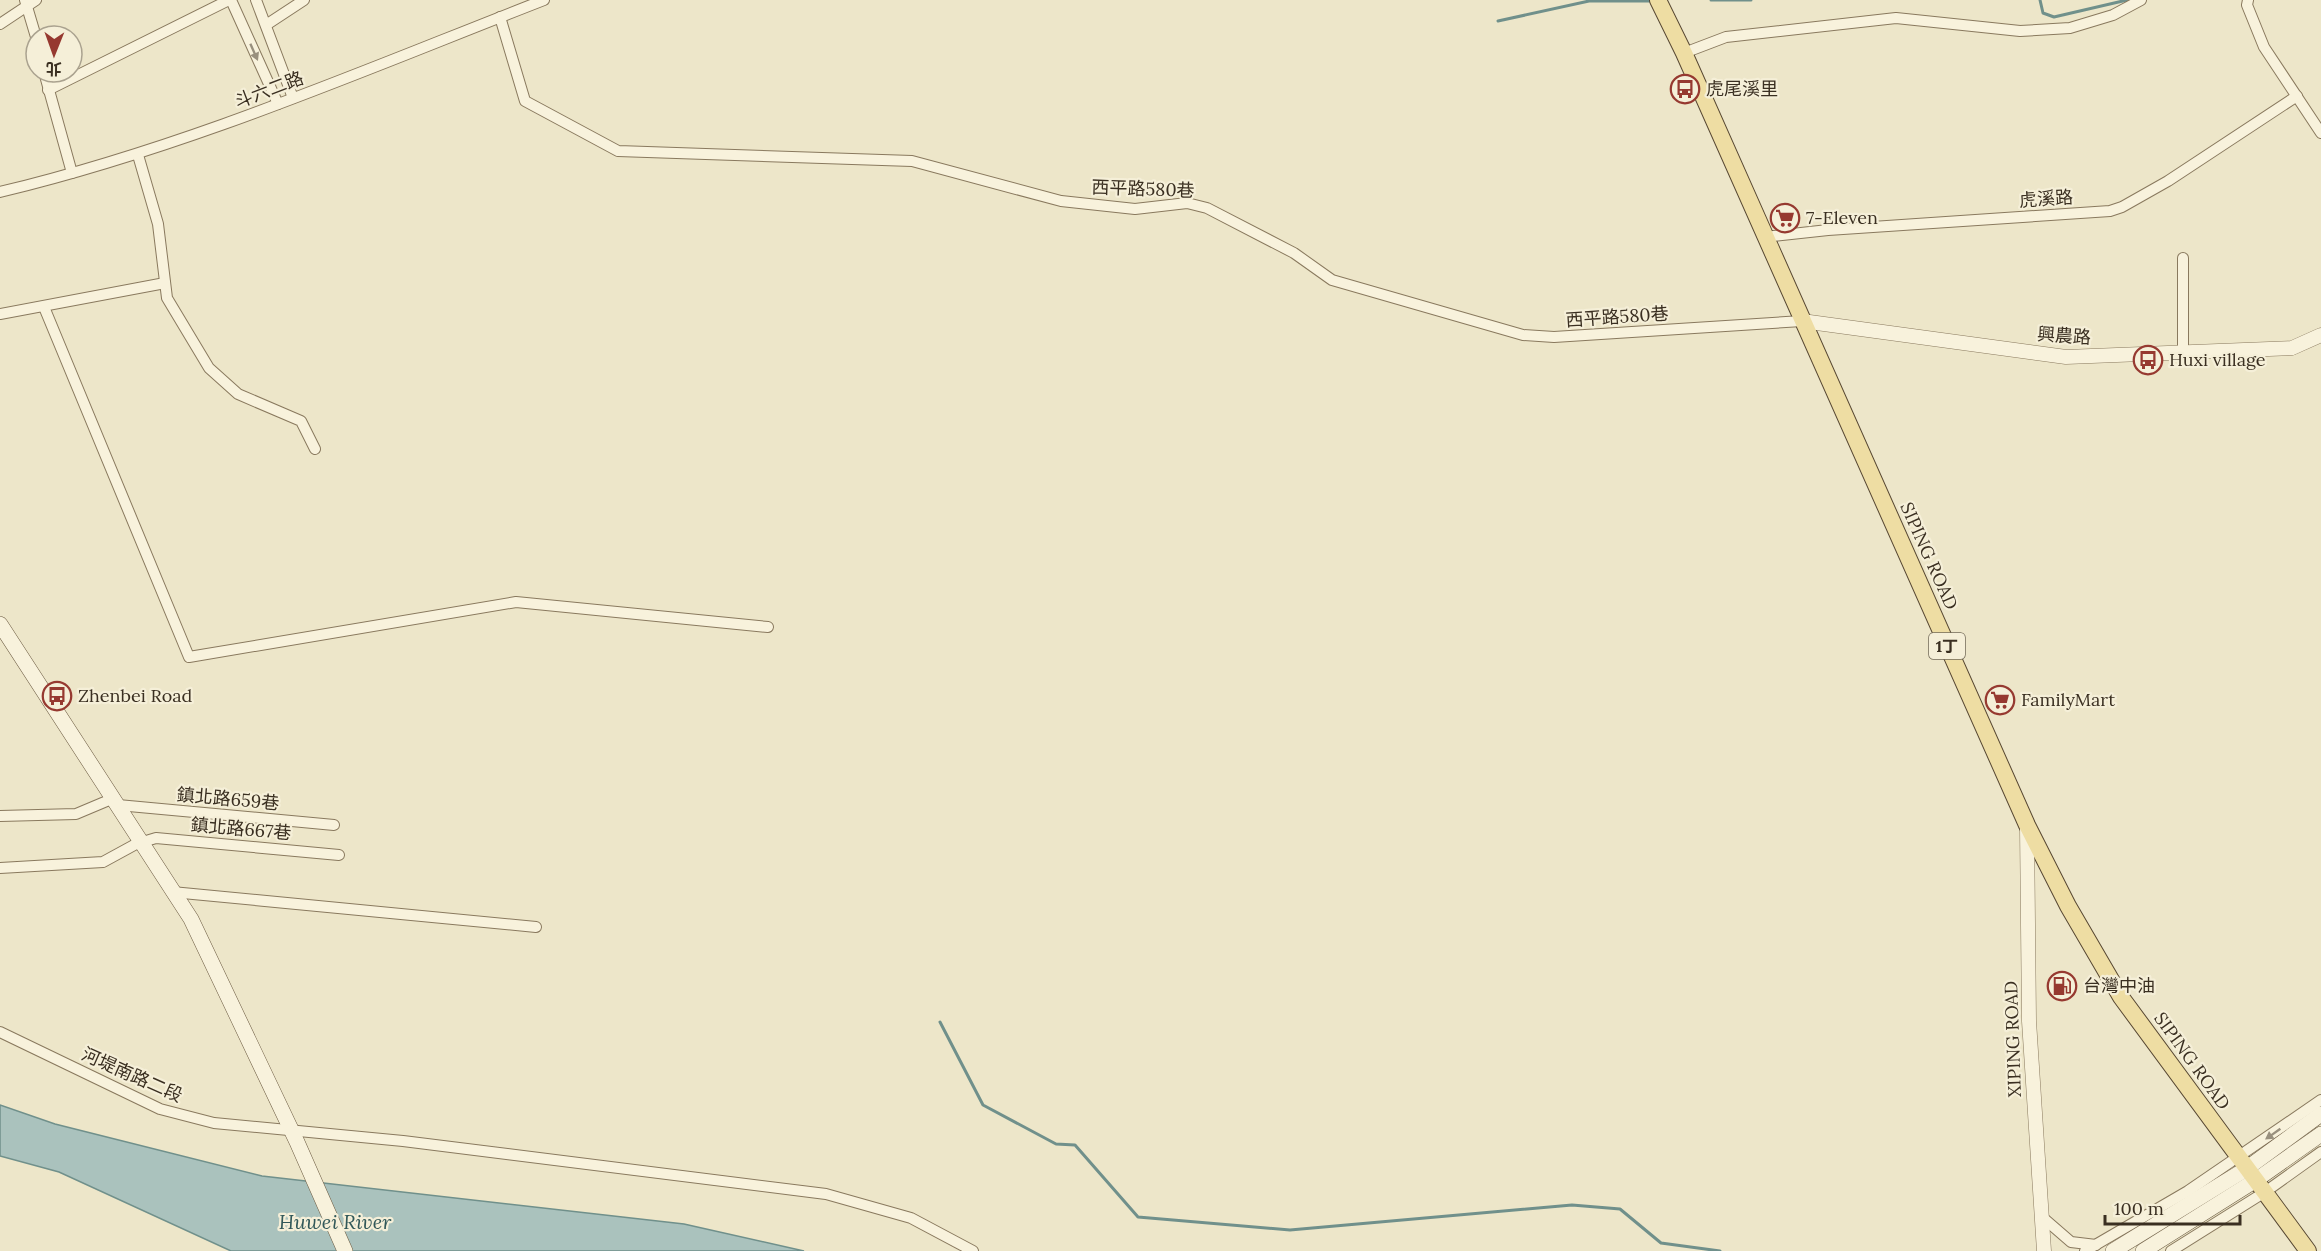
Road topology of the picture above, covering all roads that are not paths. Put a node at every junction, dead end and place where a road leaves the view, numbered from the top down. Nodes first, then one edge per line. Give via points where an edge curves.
1 (230, 0) edge
2 (256, 0) edge
3 (304, 0) edge
4 (544, 0) edge
5 (1658, 0) edge
6 (2141, 0) edge
7 (2248, 0) edge
8 (30, 2) edge
9 (500, 17) junction
10 (0, 24) edge
11 (34, 24) edge
12 (266, 25) junction
13 (1684, 53) junction
14 (47, 84) edge
15 (48, 90) junction
16 (2297, 96) junction
17 (293, 98) junction
18 (278, 104) junction
19 (2321, 133) edge
20 (138, 155) junction
21 (72, 173) junction
22 (0, 192) edge
23 (1765, 237) junction
24 (2183, 258) dead end
25 (165, 283) junction
26 (44, 307) junction
27 (0, 314) edge
28 (1802, 321) junction
29 (2321, 335) edge
30 (2182, 352) junction
31 (315, 449) dead end
32 (0, 624) edge
33 (768, 627) dead end
34 (116, 801) junction
35 (0, 816) edge
36 (334, 825) dead end
37 (2027, 825) junction
38 (141, 842) junction
39 (339, 855) dead end
40 (0, 868) edge
41 (172, 892) junction
42 (536, 927) dead end
43 (0, 1032) edge
44 (2321, 1100) edge
45 (2321, 1114) edge
46 (2321, 1134) edge
47 (295, 1137) junction
48 (2321, 1152) edge
49 (2251, 1175) junction
50 (2041, 1216) junction
51 (2096, 1245) junction
52 (345, 1251) edge
53 (973, 1251) edge
54 (2044, 1251) edge
55 (2085, 1251) edge
56 (2113, 1251) edge
57 (2143, 1251) edge
58 (2171, 1251) edge
59 (2307, 1251) edge

1 - 15 street
1 -> 18 street
2 - 12 street
3 - 12 street
4 - 9 street, 斗六二路
5 - 13 main road, SIPING ROAD / 1丁
6 - 13 street via 2113,15 2070,28 2020,32 1896,18 1726,37
7 - 16 street via 2264,47
8 - 10 street
8 - 11 street
9 - 17 street, 斗六二路
9 - 28 street, 西平路580巷 via 525,101 618,151 912,161 1061,201 1135,209 1186,204 1207,208 1294,253 1332,280 1523,334 1554,337
12 - 17 street
13 - 23 main road, SIPING ROAD / 1丁
14 - 15 street
15 - 21 street
16 - 19 street
16 - 23 street, 虎溪路 via 2168,180 2110,211
17 - 18 street, 斗六二路
18 - 20 street, 斗六二路
20 - 21 street, 斗六二路
20 - 25 street via 158,224
21 - 22 street, 斗六二路
23 - 28 main road, SIPING ROAD / 1丁
24 - 30 street
25 - 26 street
25 - 31 street via 167,298 208,368 238,394 301,421
26 - 27 street
26 - 33 street via 189,657 516,602
28 - 30 street, 興農路 via 2066,357
28 - 37 main road, SIPING ROAD / 1丁
29 - 30 street, 興農路 via 2292,348
32 - 34 main road
34 - 35 street via 76,814
34 - 36 street, 鎮北路659巷
34 - 38 main road
37 - 49 main road, SIPING ROAD / 1丁 via 2121,997
37 - 50 street, XIPING ROAD via 2029,1021
38 - 39 street, 鎮北路667巷 via 156,838
38 - 40 street via 103,862
38 - 41 main road
41 - 42 street
41 - 47 main road via 190,919
43 - 47 street, 河堤南路二段 via 160,1109
44 -> 49 street
45 - 49 main road
46 - 49 main road
47 - 52 main road
47 - 53 street, 河堤南路二段 via 403,1141 826,1194 911,1218
48 - 49 street
49 - 51 street via 2188,1191
49 - 56 main road
49 - 57 main road
49 - 58 street
49 - 59 main road, SIPING ROAD / 1丁
50 - 51 street via 2071,1242
50 - 54 street, XIPING ROAD
51 - 55 street

